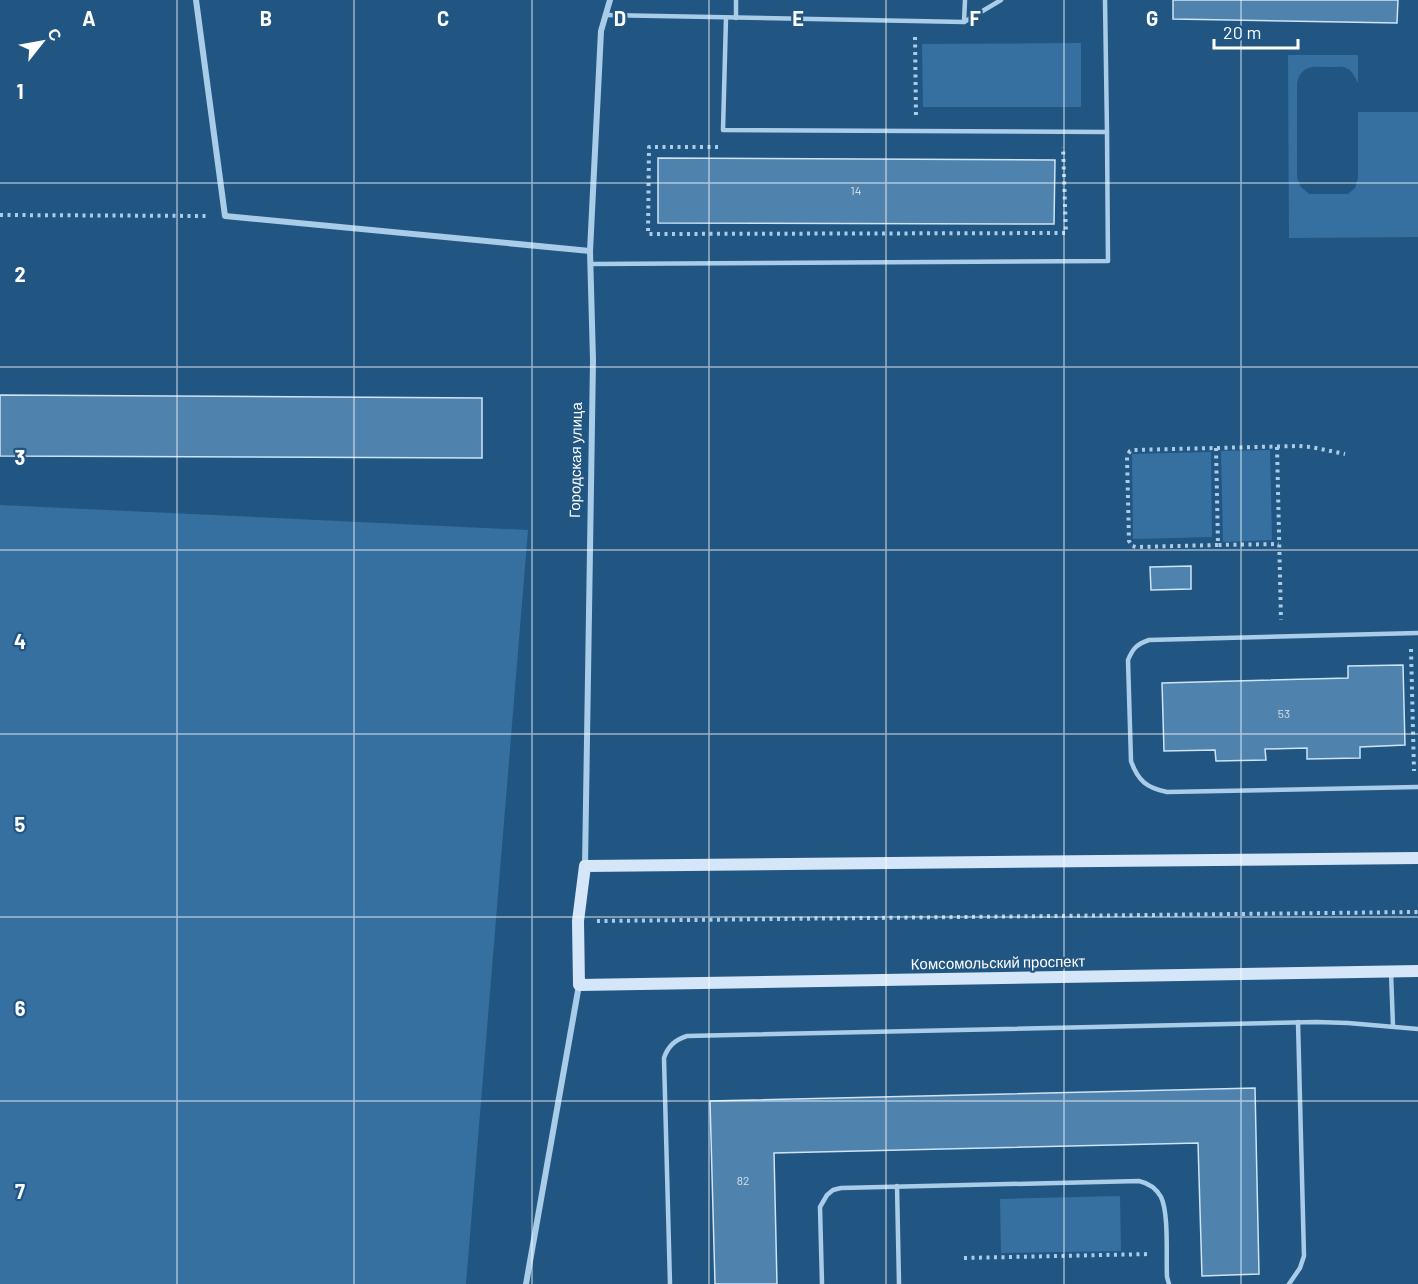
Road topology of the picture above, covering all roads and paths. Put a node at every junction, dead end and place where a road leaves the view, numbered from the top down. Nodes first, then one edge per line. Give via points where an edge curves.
1 (196, 0) edge
2 (610, 0) edge
3 (736, 0) edge
4 (965, 0) edge
5 (1001, 0) edge
6 (1105, 0) edge
7 (605, 15) junction
8 (726, 18) junction
9 (736, 18) junction
10 (915, 21) junction
11 (964, 22) junction
12 (723, 130) junction
13 (916, 131) junction
14 (1107, 132) junction
15 (1052, 146) dead end
16 (0, 215) edge
17 (225, 216) junction
18 (590, 251) junction
19 (591, 264) junction
20 (1277, 447) junction
21 (1216, 448) junction
22 (1345, 454) dead end
23 (1280, 544) junction
24 (1218, 545) junction
25 (1410, 633) junction
26 (1418, 633) edge
27 (1282, 637) junction
28 (1416, 787) edge
29 (1418, 858) edge
30 (585, 866) junction
31 (1418, 912) edge
32 (578, 921) junction
33 (1391, 971) junction
34 (1418, 971) edge
35 (579, 985) junction
36 (1298, 1022) junction
37 (1393, 1026) junction
38 (1418, 1029) edge
39 (897, 1186) junction
40 (1166, 1254) junction
41 (964, 1258) dead end
42 (526, 1284) edge
43 (670, 1284) edge
44 (822, 1284) edge
45 (899, 1284) edge
46 (1169, 1284) edge
47 (1289, 1284) edge

1 - 17 street
2 - 7 street, Городская улица
3 - 9 lane
4 - 11 lane
5 - 11 lane
6 - 14 lane
7 - 8 lane
7 - 18 street, Городская улица
8 - 9 lane
8 - 12 lane
9 - 10 lane
10 - 11 lane
10 - 13 path
12 - 13 lane
12 - 15 path via 723,147 649,147 648,234 1066,233 1064,146
13 - 14 lane
14 - 19 lane via 1108,261
16 - 17 path
17 - 18 street
18 - 19 street, Городская улица
19 - 30 street, Городская улица
20 - 21 path
20 - 22 path via 1311,447
20 - 23 path
21 - 24 path
21 - 24 path via 1133,450 1127,456 1127,466 1132,546
23 - 24 path
23 - 27 path
25 - 26 lane
25 - 27 lane
25 - 28 path
27 - 28 lane via 1149,640 1132,649 1128,660 1131,761 1143,782 1167,792
29 - 30 main road
30 - 32 main road, Городская улица
31 - 32 path
32 - 35 main road, Городская улица
33 - 34 main road, Комсомольский проспект
33 - 35 main road, Комсомольский проспект
33 - 37 lane
35 - 42 street
36 - 37 lane
36 - 43 lane via 679,1038 664,1058
36 - 47 lane via 1304,1256
37 - 38 lane
39 - 40 lane via 1147,1183 1161,1198
39 - 44 lane via 841,1188 823,1200
39 - 45 lane
40 - 41 path
40 - 46 lane

